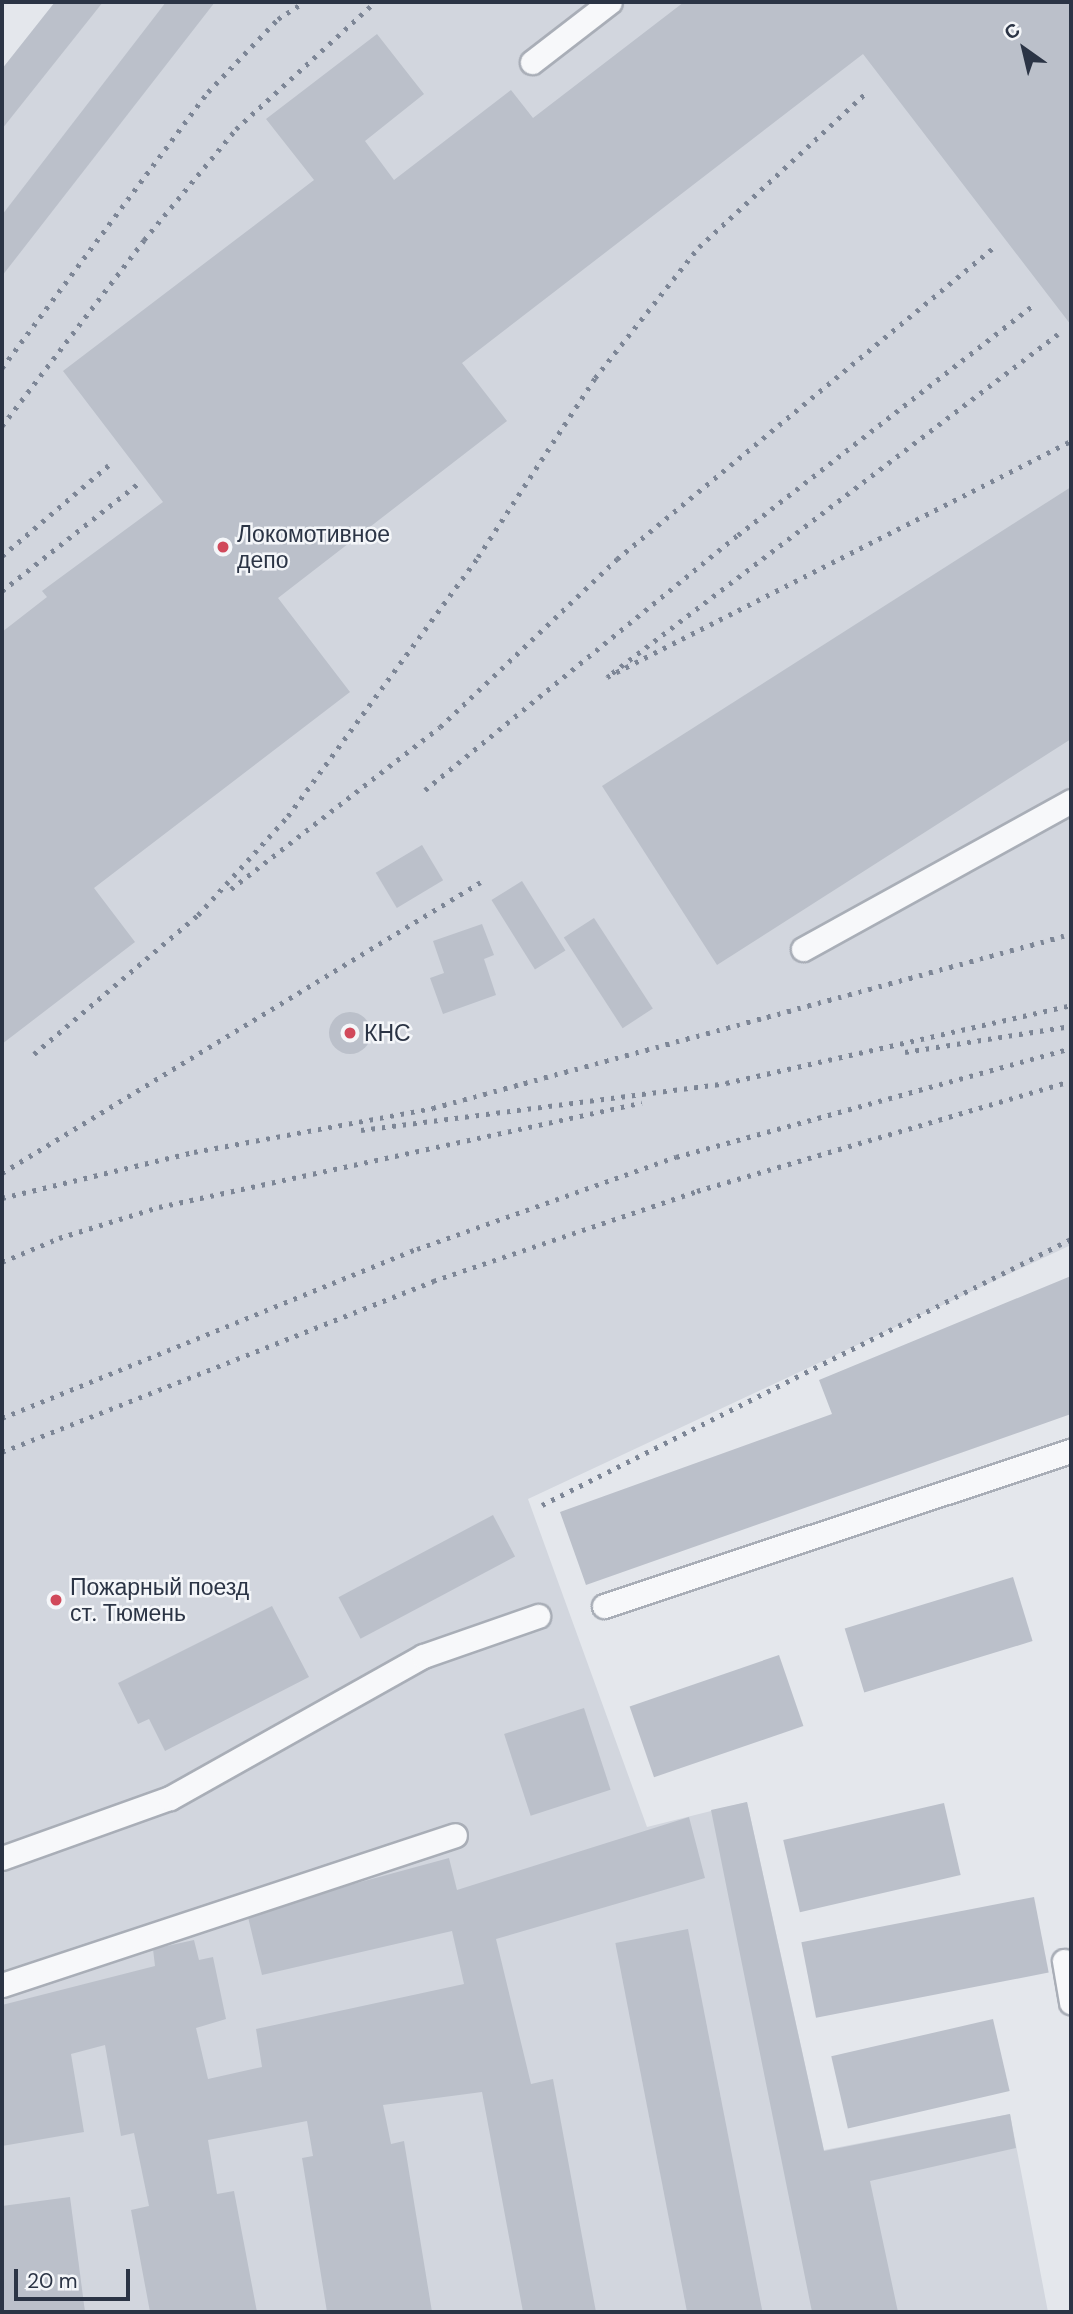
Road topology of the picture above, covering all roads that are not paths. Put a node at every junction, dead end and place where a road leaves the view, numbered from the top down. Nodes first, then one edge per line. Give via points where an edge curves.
1 (610, 2) edge
2 (532, 62) dead end
3 (1071, 801) edge
4 (803, 949) dead end
5 (1071, 1451) edge
6 (604, 1606) dead end
7 (538, 1616) dead end
8 (455, 1835) dead end
9 (2, 1858) edge
10 (1064, 1961) dead end
11 (2, 1985) edge
12 (1071, 2002) edge

1 - 2 lane
3 - 4 lane
5 - 6 lane
7 - 9 lane via 423,1656 170,1798
8 - 11 lane
10 - 12 lane

